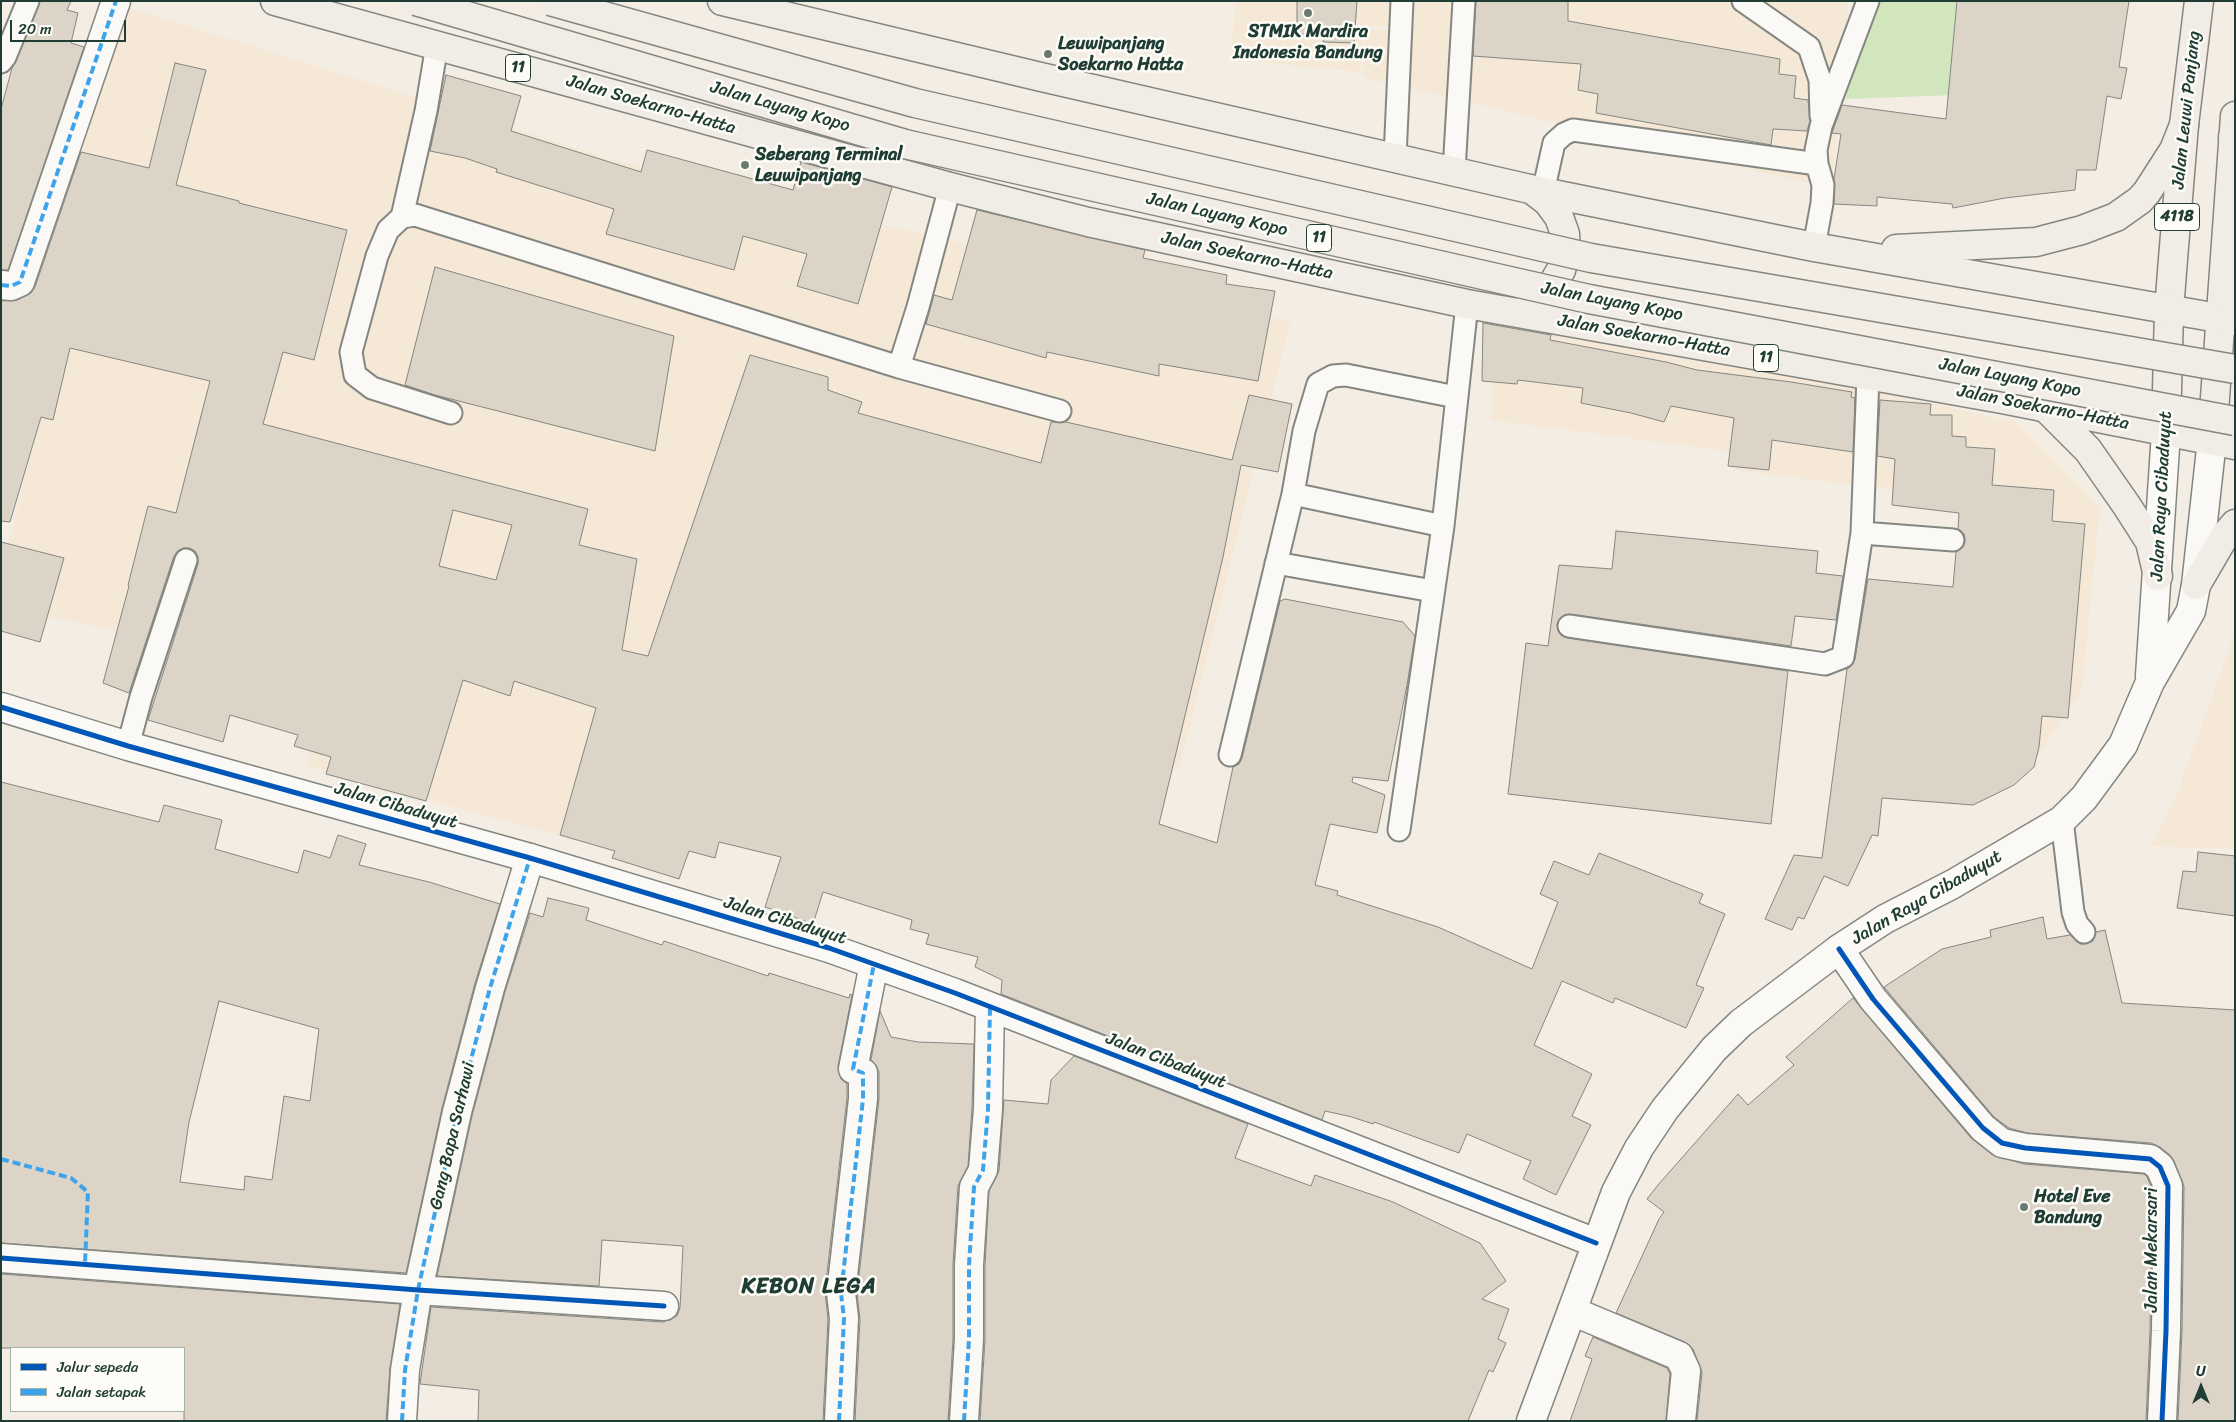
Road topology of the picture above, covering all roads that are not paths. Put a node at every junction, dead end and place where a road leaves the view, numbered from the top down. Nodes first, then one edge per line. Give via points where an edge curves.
1 (28, 1) edge
2 (116, 1) edge
3 (275, 1) edge
4 (416, 1) edge
5 (550, 1) edge
6 (722, 1) edge
7 (1402, 1) edge
8 (1464, 1) edge
9 (1743, 1) edge
10 (1868, 1) edge
11 (2199, 1) edge
12 (437, 45) junction
13 (1, 62) edge
14 (1822, 126) junction
15 (2184, 126) junction
16 (2234, 132) edge
17 (1395, 158) junction
18 (1817, 164) junction
19 (1454, 171) junction
20 (1516, 184) junction
21 (950, 187) junction
22 (1543, 192) junction
23 (402, 217) junction
24 (1827, 249) junction
25 (1, 285) edge
26 (1477, 306) junction
27 (2169, 310) junction
28 (2227, 320) edge
29 (899, 367) junction
30 (2235, 369) edge
31 (1868, 376) junction
32 (1456, 397) junction
33 (2045, 407) junction
34 (1060, 411) dead end
35 (451, 413) dead end
36 (2235, 421) edge
37 (2166, 432) junction
38 (2223, 443) edge
39 (1293, 494) junction
40 (2235, 524) edge
41 (1443, 526) junction
42 (1862, 533) junction
43 (1954, 540) dead end
44 (186, 560) dead end
45 (1276, 563) junction
46 (2158, 576) junction
47 (2196, 585) junction
48 (1433, 591) junction
49 (1569, 626) dead end
50 (2150, 682) junction
51 (1, 707) edge
52 (128, 746) junction
53 (1230, 755) dead end
54 (2062, 820) junction
55 (1398, 830) dead end
56 (530, 858) junction
57 (2084, 932) dead end
58 (1839, 949) junction
59 (874, 964) junction
60 (990, 1007) junction
61 (1596, 1243) junction
62 (1, 1258) edge
63 (418, 1290) junction
64 (664, 1306) dead end
65 (1572, 1311) junction
66 (402, 1421) edge
67 (839, 1421) edge
68 (964, 1421) edge
69 (1531, 1421) edge
70 (1681, 1421) edge
71 (2162, 1421) edge

1 - 13 lane
2 - 25 street via 20,282
3 - 12 main road, Jalan Soekarno-Hatta / 11
4 - 36 main road, Jalan Layang Kopo / 11, bridge via 915,146 1589,299
5 - 30 main road, 11, bridge via 915,103 1591,258
6 - 17 main road
7 - 17 lane
8 - 19 lane
9 - 14 lane via 1809,47 1820,80
10 - 14 lane
11 - 15 main road, Jalan Leuwi Panjang / 4118
12 - 21 main road, Jalan Soekarno-Hatta / 11
12 - 23 lane
14 - 18 lane via 1816,150
15 - 24 main road via 2174,150 2140,200 2116,216 2082,230 2022,244
15 - 27 main road, Jalan Leuwi Panjang / 4118
16 - 28 main road
17 - 19 main road
18 - 22 lane via 1573,130 1554,143
18 - 24 lane via 1823,185
19 - 20 main road
20 - 22 main road
20 - 26 main road via 1534,190 1559,216 1566,252 1561,270 1540,298 1523,306 1505,310
21 - 26 main road, Jalan Soekarno-Hatta / 11 via 1088,222
21 - 29 lane
22 - 24 main road
23 - 29 lane via 415,215
23 - 35 lane via 388,230 377,256 351,352 355,375 372,388
24 - 27 main road
26 - 31 main road, Jalan Soekarno-Hatta / 11
26 - 32 lane
27 - 28 main road
27 - 37 main road, Jalan Raya Cibaduyut / 4118
28 - 38 main road
29 - 34 lane
31 - 33 main road, Jalan Soekarno-Hatta / 11
31 - 42 lane
32 - 39 lane via 1346,375 1333,376 1318,384 1304,431
32 - 41 lane
33 - 37 main road, Jalan Soekarno-Hatta / 11
33 - 46 main road via 2088,450 2127,506 2150,542
37 - 38 main road, Jalan Soekarno-Hatta / 11
37 - 46 street, Jalan Raya Cibaduyut
38 - 47 street, Jalan Raya Cibaduyut
39 - 41 lane
39 - 45 lane
40 - 47 main road via 2224,536
41 - 48 lane
42 - 43 lane
42 - 49 lane via 1843,657 1825,664
44 - 52 lane
45 - 48 lane
45 - 53 lane
46 - 50 street, Jalan Raya Cibaduyut
47 - 50 street, Jalan Raya Cibaduyut via 2191,611
48 - 55 lane
50 - 54 street, Jalan Raya Cibaduyut via 2123,745 2084,798
51 - 52 street, Jalan Cibaduyut
52 - 56 street, Jalan Cibaduyut
54 - 57 lane via 2073,912
54 - 58 street, Jalan Raya Cibaduyut via 1953,884 1885,919
56 - 59 street, Jalan Cibaduyut
56 - 63 street, Gang Bapa Sarhawi via 456,1112
58 - 61 street, Jalan Raya Cibaduyut via 1741,1023 1692,1075 1639,1148 1616,1192
58 - 71 street, Jalan Mekarsari via 1886,1014 1983,1128 2002,1143 2150,1159 2160,1167 2168,1186
59 - 60 street, Jalan Cibaduyut
59 - 67 street via 852,1069 863,1073 863,1099 841,1293 844,1318
60 - 61 street, Jalan Cibaduyut
60 - 68 street via 983,1170 974,1187 969,1265
61 - 65 street, Jalan Raya Cibaduyut
62 - 63 street
63 - 64 street
63 - 66 street, Gang Bapa Sarhawi via 405,1370
65 - 69 street, Jalan Raya Cibaduyut
65 - 70 street via 1679,1356 1686,1372

